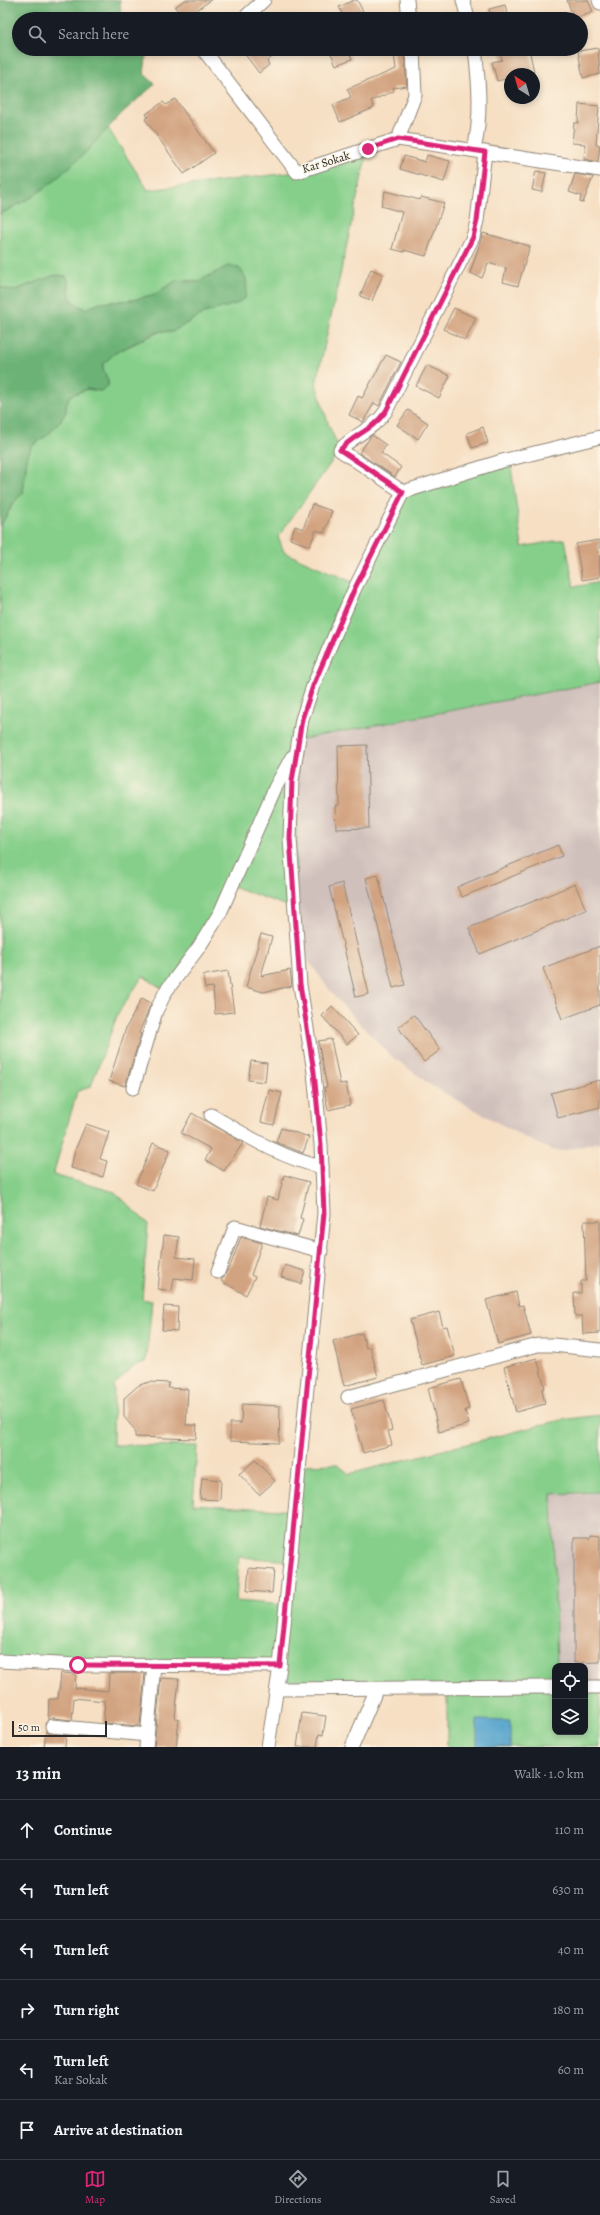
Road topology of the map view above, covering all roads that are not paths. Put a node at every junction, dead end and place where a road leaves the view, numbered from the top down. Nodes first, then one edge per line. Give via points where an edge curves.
1 (264, 0) edge
2 (407, 0) edge
3 (463, 0) edge
4 (599, 0) edge
5 (600, 4) edge
6 (251, 12) edge
7 (408, 12) edge
8 (466, 12) edge
9 (208, 56) edge
10 (413, 56) edge
11 (476, 56) edge
12 (398, 139) junction
13 (480, 151) junction
14 (600, 170) edge
15 (600, 437) edge
16 (403, 492) junction
17 (296, 750) junction
18 (133, 1088) dead end
19 (211, 1115) dead end
20 (322, 1167) junction
21 (321, 1251) junction
22 (218, 1272) dead end
23 (600, 1350) edge
24 (348, 1397) dead end
25 (0, 1661) edge
26 (154, 1665) junction
27 (280, 1666) junction
28 (552, 1687) edge
29 (588, 1687) edge
30 (600, 1687) edge
31 (377, 1688) junction
32 (277, 1689) junction
33 (52, 1726) dead end
34 (146, 1741) edge
35 (268, 1747) edge
36 (352, 1747) edge

1 - 6 street
2 - 7 street
3 - 8 street
4 - 5 street
9 - 12 street, Kar Sokak via 297,172
10 - 12 street via 415,95
11 - 13 street via 480,93
12 - 13 street, Kar Sokak
13 - 14 street, Kar Sokak
13 - 16 street via 477,221 473,237 386,411 373,427 340,450
15 - 16 street via 502,461
16 - 17 street via 329,645 313,686
17 - 18 street via 275,788 220,913 200,947 178,973 163,998 148,1034
17 - 20 street via 290,810 297,945 300,984 314,1072
19 - 20 street via 266,1148
20 - 21 street via 324,1213
21 - 22 street via 235,1227
21 - 27 street
23 - 24 street via 538,1345
25 - 26 street
26 - 27 street
26 - 34 street
27 - 32 street
28 - 31 street
29 - 30 street
31 - 32 street
31 - 36 street
32 - 35 street
33 - 34 street

